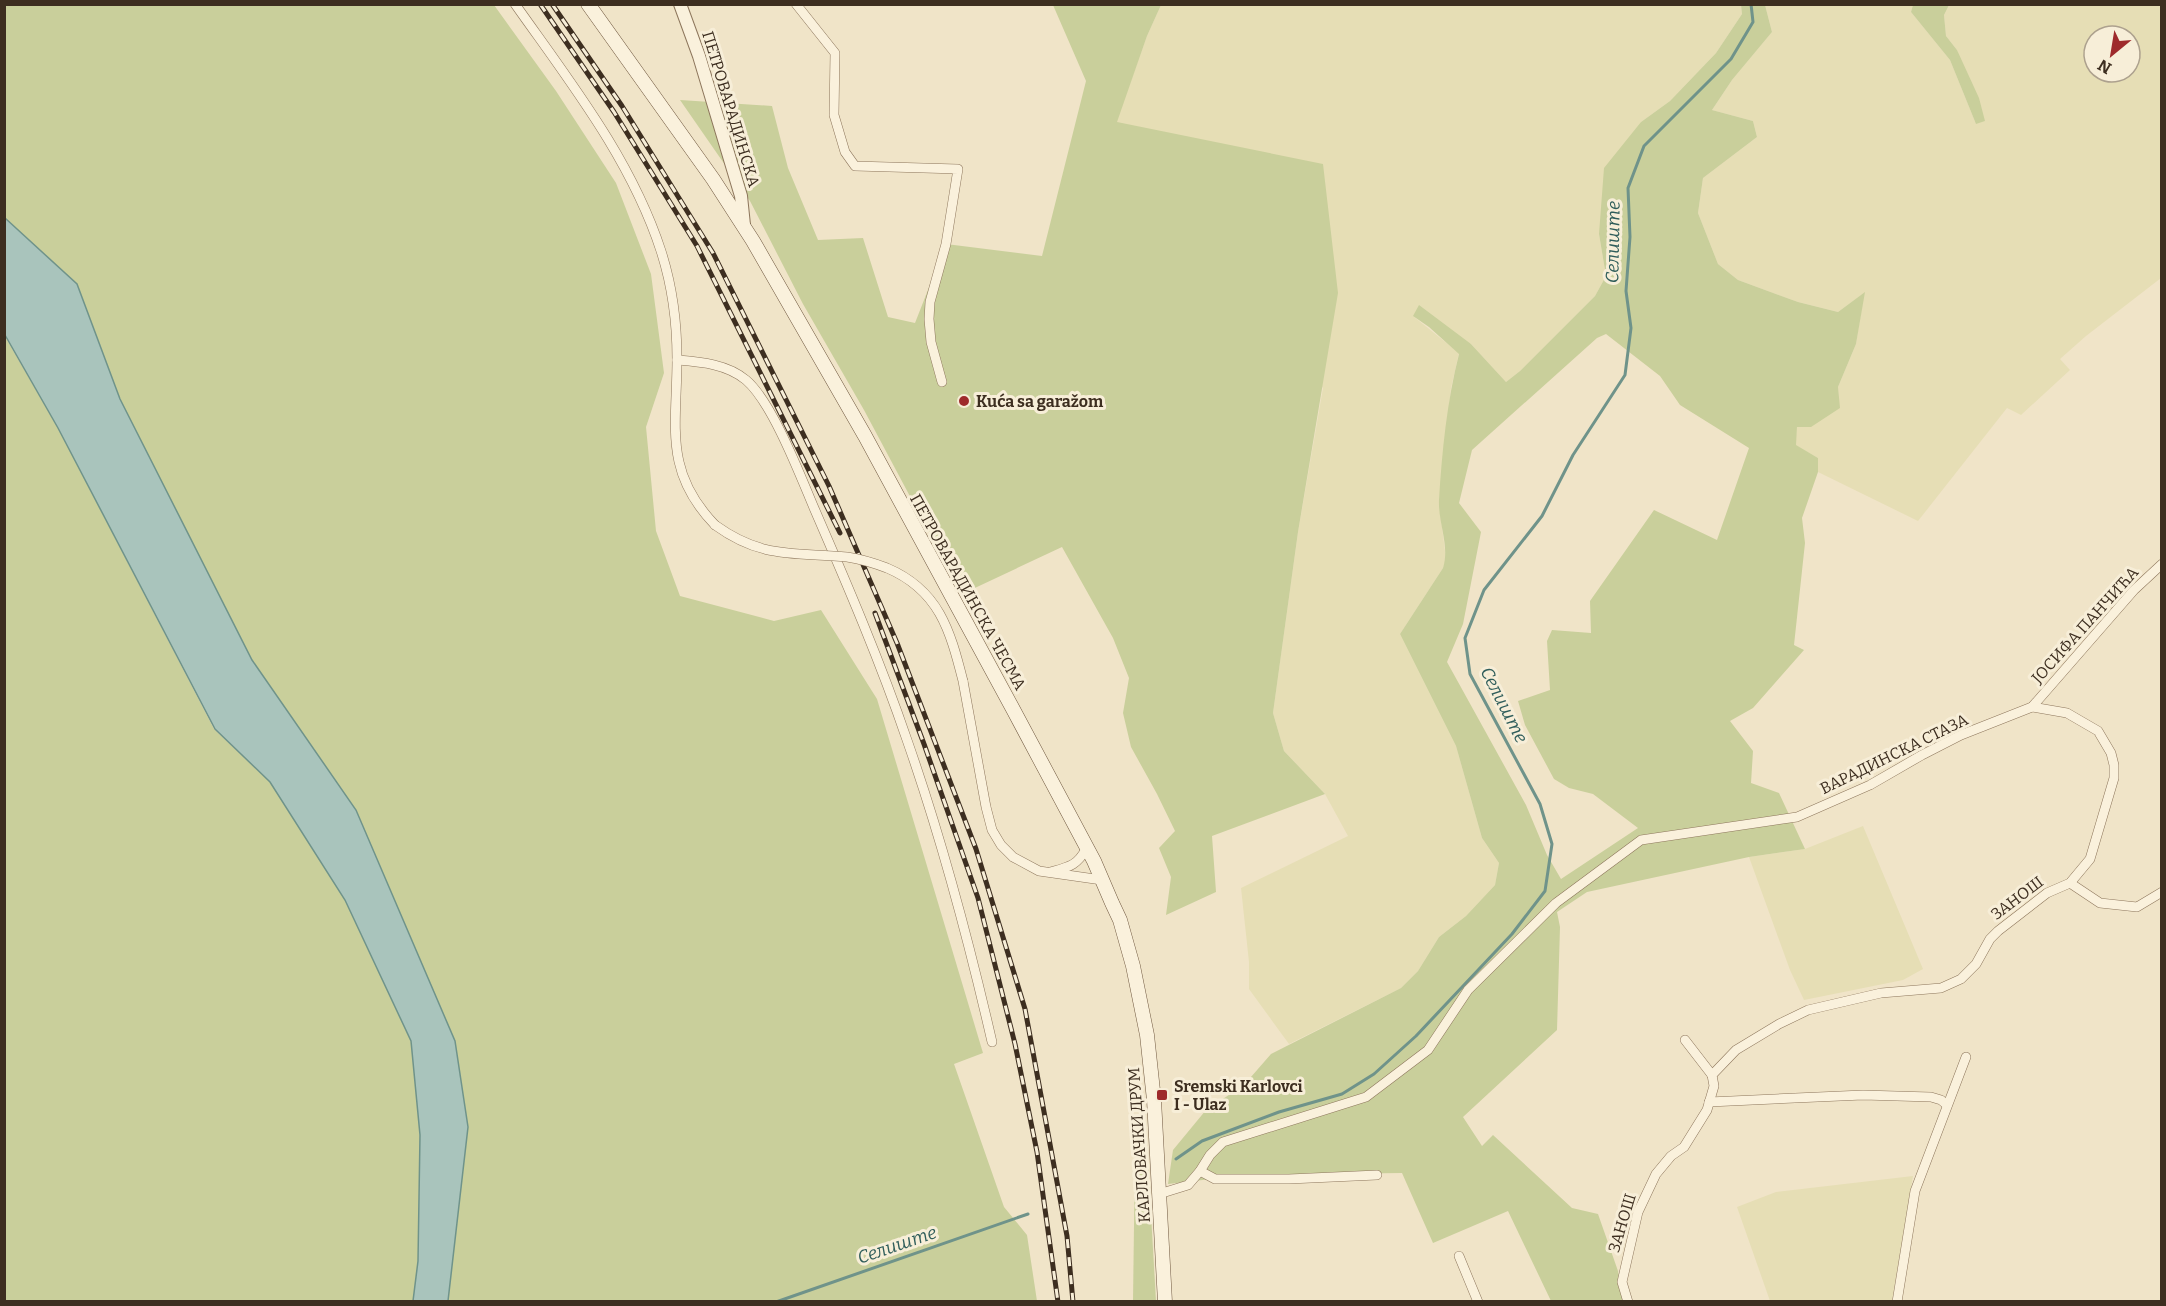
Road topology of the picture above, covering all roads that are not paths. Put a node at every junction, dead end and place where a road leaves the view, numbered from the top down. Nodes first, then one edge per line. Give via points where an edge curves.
1 (515, 4) edge
2 (588, 4) edge
3 (680, 4) edge
4 (796, 4) edge
5 (744, 225) junction
6 (677, 360) junction
7 (942, 382) dead end
8 (2162, 564) edge
9 (2032, 707) junction
10 (1086, 849) junction
11 (1048, 873) junction
12 (1102, 880) junction
13 (2070, 883) junction
14 (2162, 892) edge
15 (1138, 987) joint
16 (1685, 1040) dead end
17 (992, 1042) dead end
18 (1966, 1057) dead end
19 (1712, 1075) junction
20 (1709, 1102) junction
21 (1947, 1105) junction
22 (1200, 1171) junction
23 (1377, 1175) dead end
24 (1159, 1194) junction
25 (1459, 1256) dead end
26 (1165, 1302) edge
27 (1478, 1302) edge
28 (1628, 1302) edge
29 (1897, 1302) edge

1 - 6 street via 603,131 645,210 670,288
2 - 5 main road, ПЕТРОВАРАДИНСКА ЧЕСМА
3 - 5 street, ПЕТРОВАРАДИНСКА via 741,196
4 - 7 street via 835,53 834,115 845,152 855,166 958,169 946,244 930,302 932,342
5 - 10 main road, ПЕТРОВАРАДИНСКА ЧЕСМА via 865,436
6 - 11 street, bridge via 677,458 692,498 715,525 763,550 866,561 899,574 933,601 954,646 992,830 1013,857
6 - 17 street via 725,367 747,381 768,409 795,464 846,581 908,742
8 - 9 street, ЈОСИФА ПАНЧИЋА via 2134,590
9 - 13 street, ЗАНОШ via 2067,713 2098,731 2114,765 2114,778 2090,859
9 - 22 street, ВАРАДИНСКА СТАЗА via 1961,735 1870,785 1797,817 1641,840 1556,903 1468,990 1428,1050 1366,1097 1223,1142
10 - 11 street via 1074,865
10 - 12 main road, ПЕТРОВАРАДИНСКА ЧЕСМА
11 - 12 street
12 - 15 main road, ПЕТРОВАРАДИНСКА ЧЕСМА via 1120,920
13 - 14 street via 2100,903 2137,907
13 - 19 street, ЗАНОШ via 2047,892 1998,931 1961,979 1941,988 1881,993 1808,1010 1736,1050
15 - 24 main road, КАРЛОВАЧКИ ДРУМ via 1154,1092
16 - 19 street
18 - 21 street
19 - 20 street, ЗАНОШ via 1714,1086
20 - 21 street via 1863,1095 1930,1097
20 - 28 street, ЗАНОШ via 1684,1147 1656,1174 1638,1212 1622,1282
21 - 29 street via 1915,1191
22 - 23 street via 1215,1179
22 - 24 street, ВАРАДИНСКА СТАЗА via 1188,1185
24 - 26 main road, КАРЛОВАЧКИ ДРУМ
25 - 27 street

